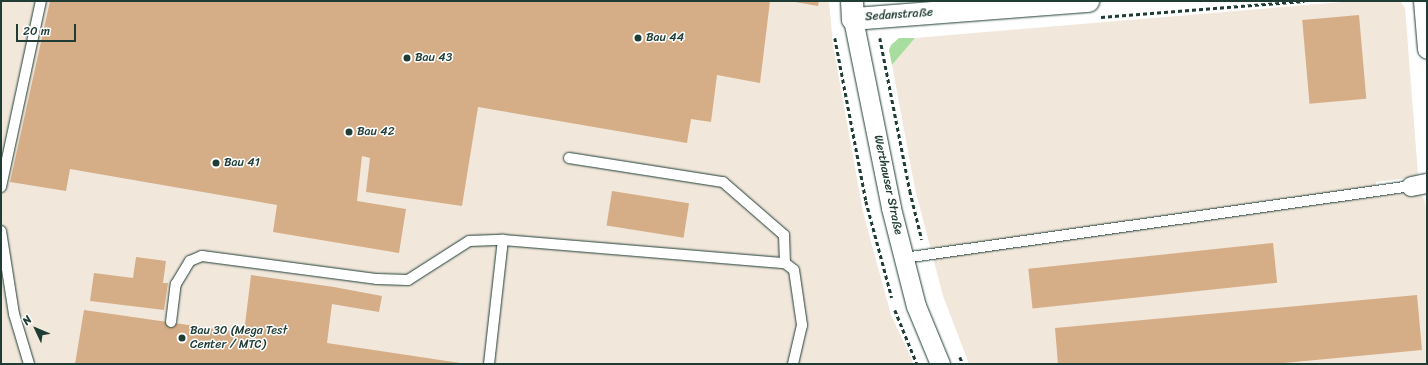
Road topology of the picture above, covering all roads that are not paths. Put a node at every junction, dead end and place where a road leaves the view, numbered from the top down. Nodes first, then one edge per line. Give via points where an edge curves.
1 (41, 1) edge
2 (1088, 1) edge
3 (1423, 1) edge
4 (853, 10) edge
5 (1427, 49) edge
6 (569, 158) dead end
7 (1419, 184) edge
8 (1, 187) edge
9 (1, 231) edge
10 (504, 240) junction
11 (904, 258) junction
12 (785, 263) junction
13 (171, 322) dead end
14 (29, 364) edge
15 (488, 364) edge
16 (793, 364) edge
17 (940, 364) edge

1 - 8 lane
2 - 4 main road, Sedanstraße
3 - 5 street
4 - 11 street, Werthauser Straße via 891,208
6 - 12 lane via 723,182 784,235
7 - 11 lane
9 - 14 lane via 14,314
10 - 12 lane
10 - 13 lane via 468,241 408,280 377,279 202,256 190,261 176,284
10 - 15 lane
11 - 17 street, Werthauser Straße via 916,306
12 - 16 lane via 794,270 802,324

